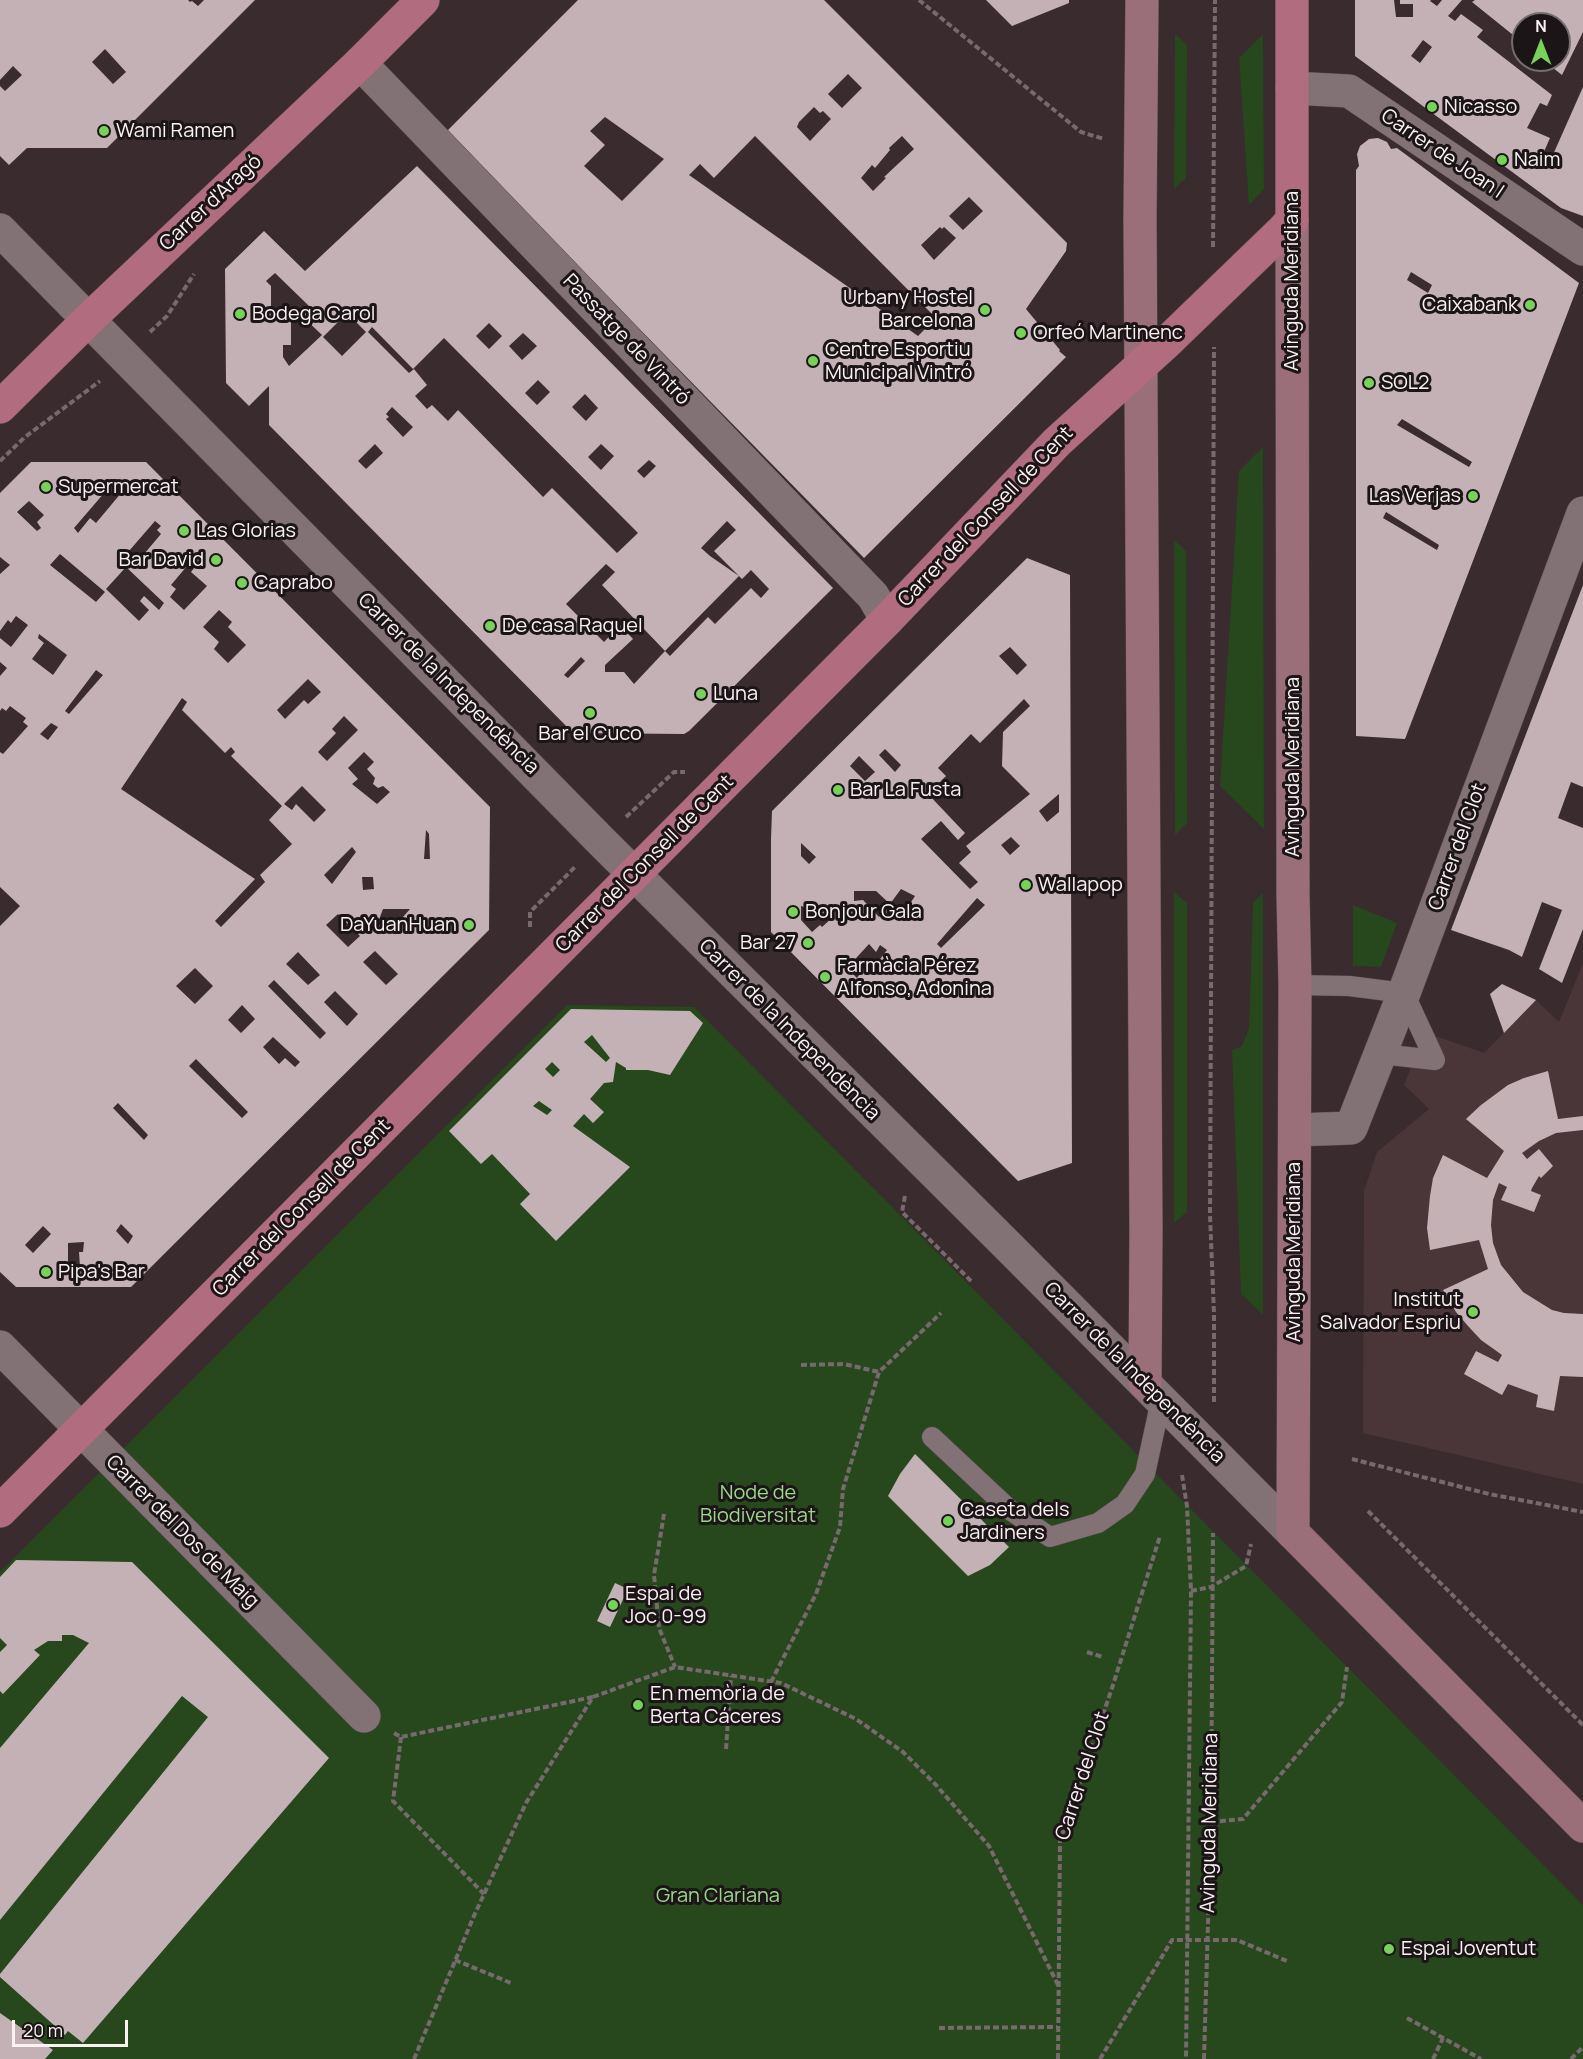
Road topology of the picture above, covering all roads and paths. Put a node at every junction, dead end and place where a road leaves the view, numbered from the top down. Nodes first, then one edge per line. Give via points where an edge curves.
1 (423, 0) edge
2 (919, 0) edge
3 (1142, 0) edge
4 (1215, 0) edge
5 (1292, 0) edge
6 (360, 63) junction
7 (1292, 88) junction
8 (1113, 142) dead end
9 (1292, 220) junction
10 (0, 230) edge
11 (1213, 248) dead end
12 (1583, 249) edge
13 (88, 320) junction
14 (1215, 346) dead end
15 (1140, 366) junction
16 (103, 378) dead end
17 (0, 407) edge
18 (0, 461) edge
19 (1583, 513) edge
20 (887, 620) junction
21 (635, 875) junction
22 (1295, 985) junction
23 (1404, 993) junction
24 (1381, 1054) junction
25 (1295, 1130) junction
26 (941, 1313) dead end
27 (0, 1347) edge
28 (801, 1365) dead end
29 (879, 1372) junction
30 (1153, 1391) junction
31 (1214, 1411) dead end
32 (81, 1429) junction
33 (932, 1437) dead end
34 (1352, 1459) dead end
35 (1186, 1506) dead end
36 (0, 1511) edge
37 (1368, 1511) dead end
38 (1583, 1512) edge
39 (664, 1514) dead end
40 (1213, 1533) dead end
41 (1293, 1533) junction
42 (1160, 1536) dead end
43 (1246, 1566) dead end
44 (1211, 1587) junction
45 (1191, 1591) junction
46 (1087, 1652) dead end
47 (1103, 1657) dead end
48 (675, 1667) junction
49 (1347, 1668) dead end
50 (731, 1676) junction
51 (771, 1682) junction
52 (593, 1697) junction
53 (364, 1716) joint
54 (1583, 1725) edge
55 (401, 1737) junction
56 (726, 1749) dead end
57 (1211, 1822) junction
58 (1583, 1826) edge
59 (484, 1894) junction
60 (1188, 1940) junction
61 (1207, 1941) junction
62 (455, 1960) junction
63 (1287, 1961) dead end
64 (511, 1983) dead end
65 (1058, 1985) junction
66 (1407, 2018) dead end
67 (1057, 2027) junction
68 (939, 2028) dead end
69 (1443, 2038) junction
70 (1583, 2047) edge
71 (414, 2059) edge
72 (1058, 2059) edge
73 (1100, 2059) edge
74 (1186, 2059) edge
75 (1204, 2059) edge
76 (1433, 2059) edge
77 (1481, 2059) edge
78 (1571, 2059) edge

1 - 6 main road, Carrer d'Aragó
2 - 8 path via 1081,132
3 - 15 street
4 - 11 path
5 - 7 main road, Avinguda Meridiana
6 - 13 main road, Carrer d'Aragó
6 - 20 street, Passatge de Vintró via 873,596
7 - 9 main road, Avinguda Meridiana
7 - 12 street, Carrer de Joan I via 1350,91
9 - 15 main road, Carrer del Consell de Cent
9 - 22 street, Avinguda Meridiana
10 - 13 street, Carrer de la Independència
13 - 17 main road, Carrer d'Aragó
13 - 21 street, Carrer de la Independència
14 - 31 path via 1210,1215
15 - 20 main road, Carrer del Consell de Cent via 1057,442
15 - 30 street via 1146,1229
16 - 18 path via 25,437
19 - 23 street, Carrer del Clot
20 - 21 main road, Carrer del Consell de Cent
21 - 30 street, Carrer de la Independència
21 - 32 main road, Carrer del Consell de Cent
22 - 23 lane
22 - 25 street, Avinguda Meridiana
23 - 24 street, Carrer del Clot
23 - 24 lane via 1435,1060
24 - 25 street, Carrer del Clot via 1351,1128
25 - 41 street, Avinguda Meridiana
26 - 29 path
27 - 32 street, Carrer del Dos de Maig
28 - 29 path via 844,1364
29 - 51 path via 843,1490 840,1527 816,1594
30 - 33 lane via 1145,1474 1125,1504 1098,1523 1050,1537 1010,1510
30 - 41 street, Carrer de la Independència
32 - 36 main road, Carrer del Consell de Cent
32 - 53 street, Carrer del Dos de Maig
34 - 38 path via 1489,1494
35 - 45 path, Avinguda Meridiana
37 - 54 path
39 - 48 path via 654,1575 659,1628
40 - 44 path, Avinguda Meridiana
41 - 58 street, Carrer de la Independència
42 - 65 path, Carrer del Clot via 1060,1841
43 - 44 path
44 - 45 path
44 - 57 path, Avinguda Meridiana
45 - 60 path, Avinguda Meridiana
46 - 47 path
48 - 50 path
48 - 52 path
49 - 57 path via 1342,1702 1243,1819
50 - 51 path
50 - 56 path
51 - 65 path via 781,1683 856,1719 903,1752 936,1785 989,1846
52 - 55 path
52 - 59 path via 526,1803
53 - 55 path
55 - 59 path via 393,1801
57 - 61 path, Avinguda Meridiana
59 - 62 path
60 - 61 path
60 - 73 path via 1172,1940
60 - 74 path, Avinguda Meridiana
61 - 63 path via 1237,1940
61 - 75 path, Avinguda Meridiana
62 - 64 path
62 - 71 path
65 - 67 path, Carrer del Clot
66 - 69 path
67 - 68 path
67 - 72 path, Carrer del Clot
69 - 76 path
69 - 77 path
70 - 78 path

